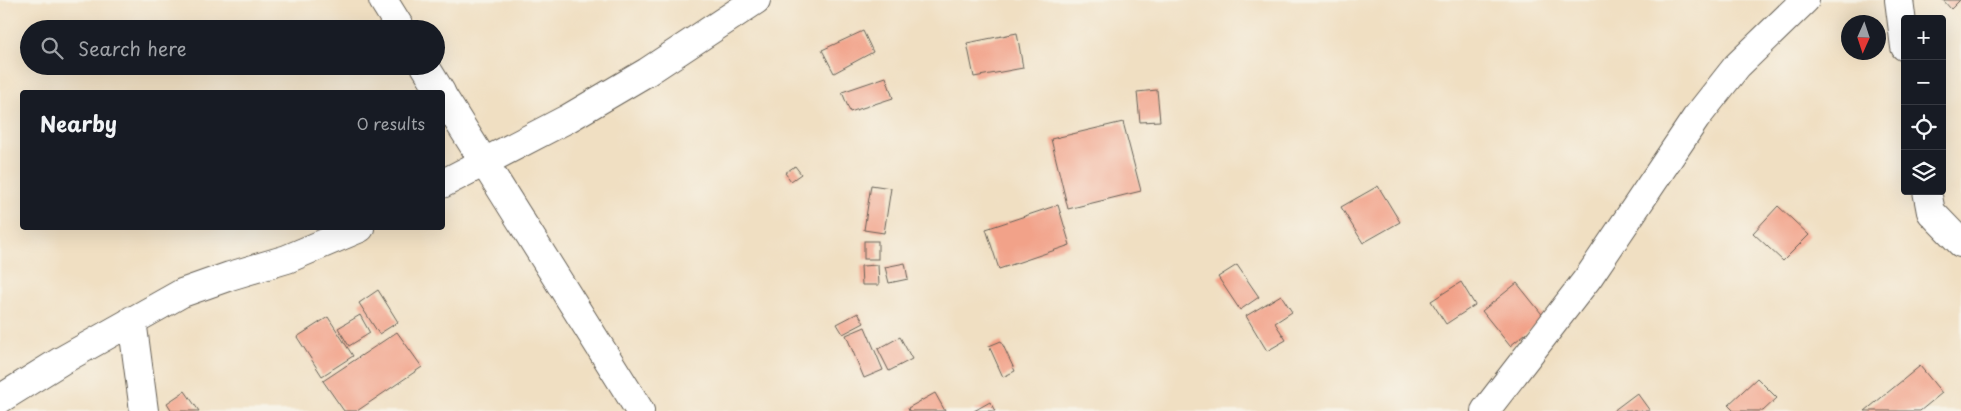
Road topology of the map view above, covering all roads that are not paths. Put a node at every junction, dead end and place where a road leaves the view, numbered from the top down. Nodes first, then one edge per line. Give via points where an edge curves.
1 (383, 0) edge
2 (756, 0) edge
3 (1805, 0) edge
4 (1899, 0) edge
5 (1901, 16) edge
6 (395, 20) edge
7 (430, 75) edge
8 (440, 90) edge
9 (445, 99) edge
10 (484, 162) junction
11 (445, 182) edge
12 (1928, 195) edge
13 (355, 230) edge
14 (1961, 243) edge
15 (132, 320) junction
16 (0, 399) edge
17 (144, 411) edge
18 (640, 411) edge
19 (1485, 411) edge

1 - 6 street
2 - 10 street via 647,72
3 - 19 street via 1737,66 1696,118 1588,278
4 - 5 street
7 - 8 street
9 - 10 street
10 - 11 street
10 - 18 street
12 - 14 street via 1931,212
13 - 15 street via 287,259 182,293
15 - 16 street
15 - 17 street

